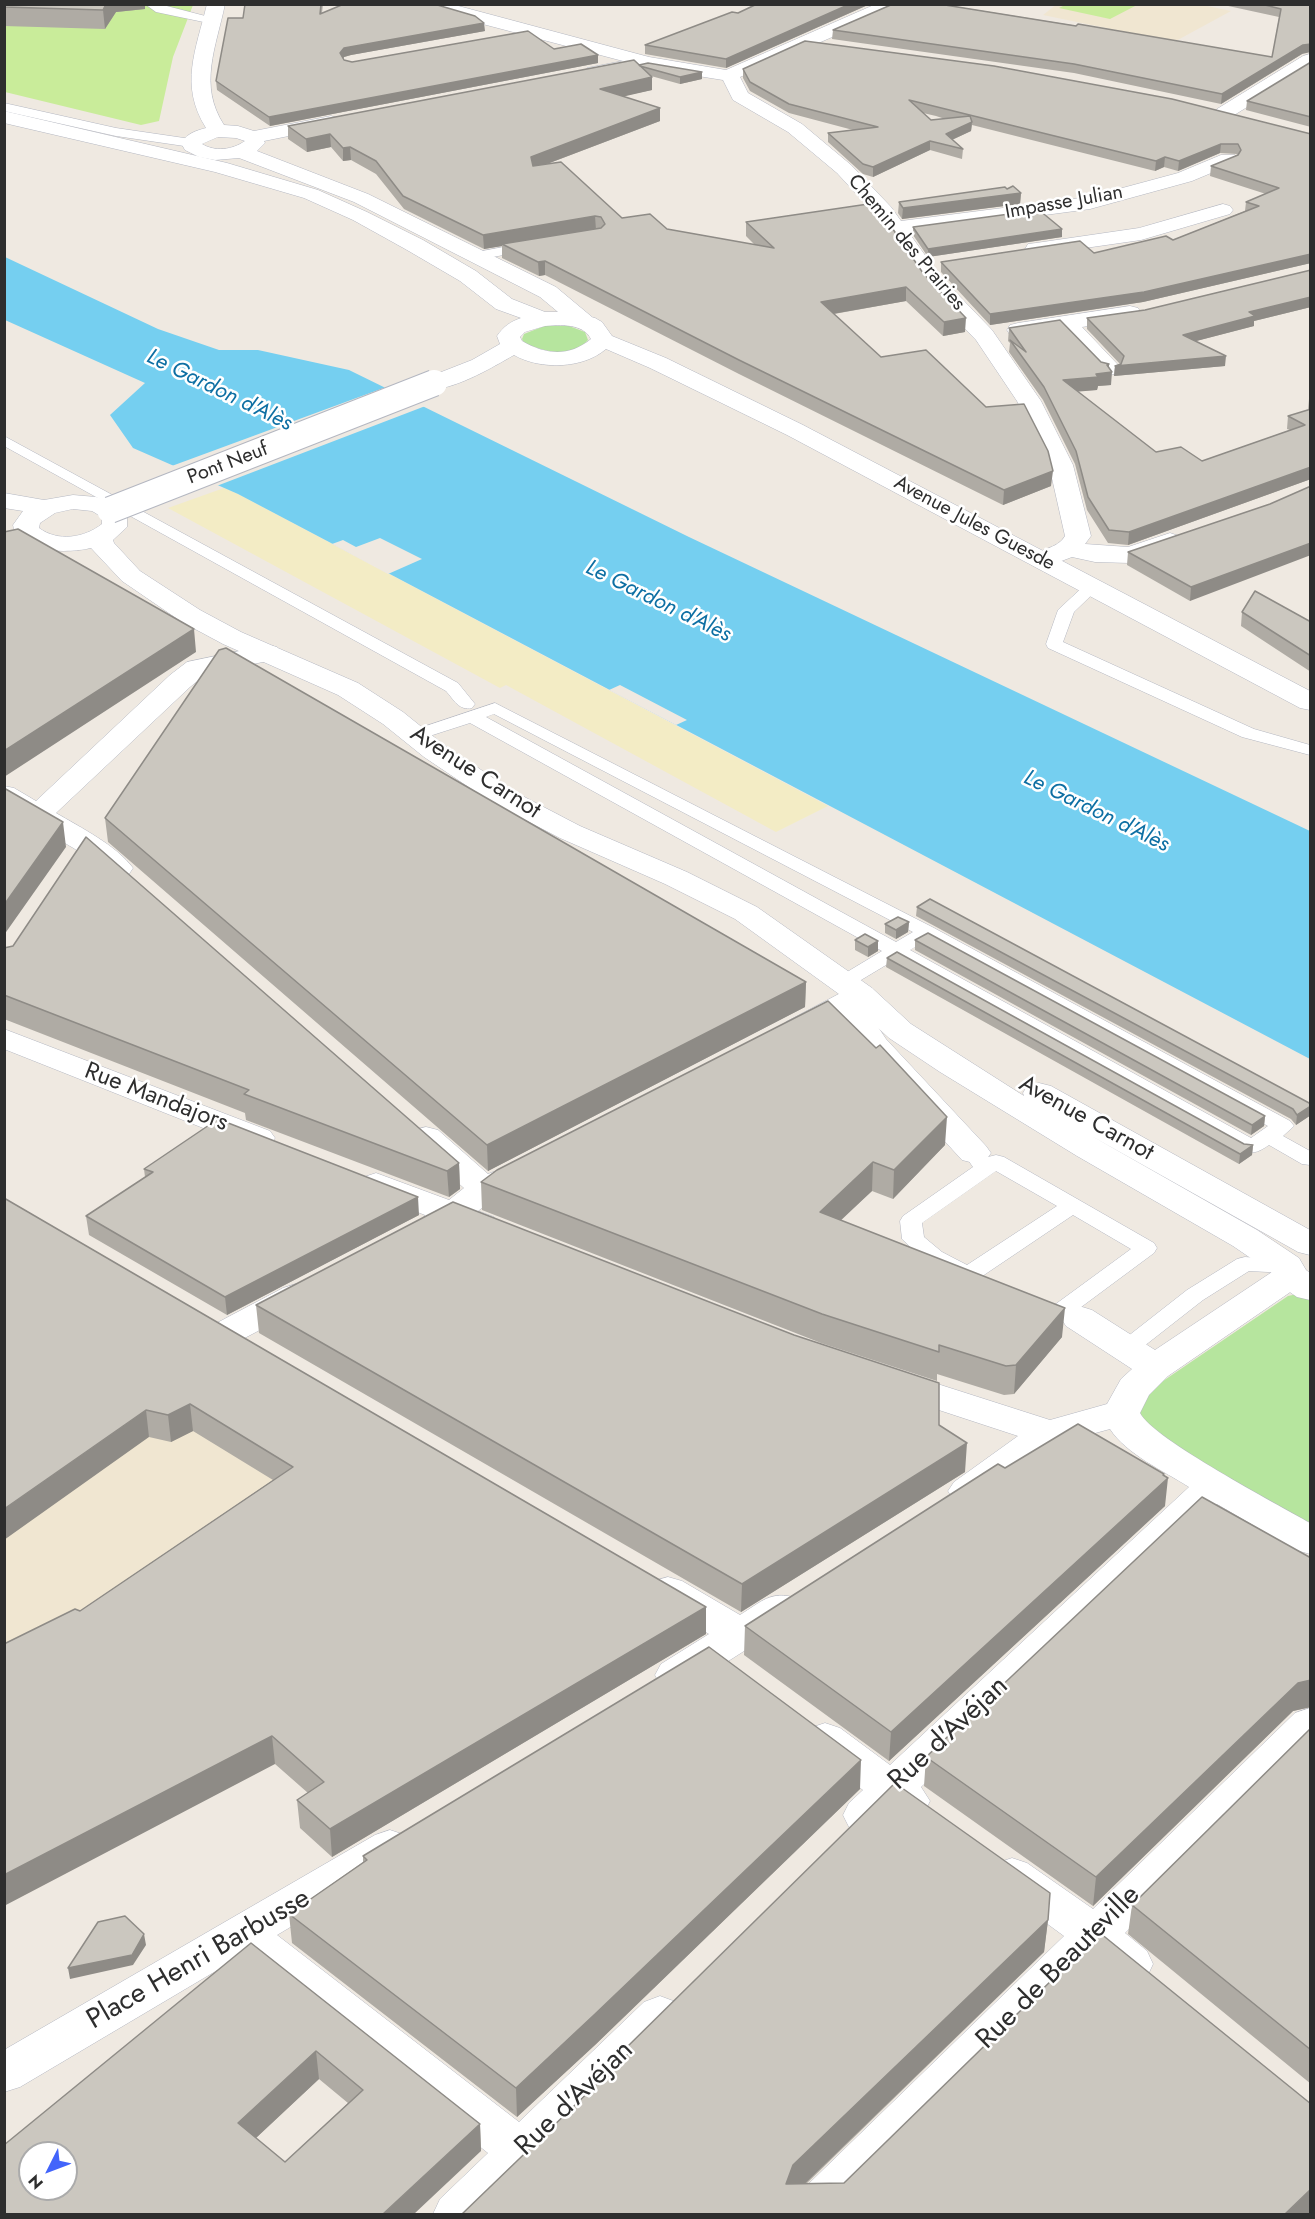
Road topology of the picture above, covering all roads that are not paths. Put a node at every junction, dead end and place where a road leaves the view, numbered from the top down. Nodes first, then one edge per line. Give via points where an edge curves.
1 (150, 4) edge
2 (428, 4) edge
3 (893, 4) edge
4 (214, 13) edge
5 (531, 32) junction
6 (486, 39) edge
7 (804, 43) junction
8 (840, 48) edge
9 (1311, 60) edge
10 (648, 62) junction
11 (580, 75) edge
12 (730, 76) junction
13 (4, 107) edge
14 (1203, 107) edge
15 (1224, 112) junction
16 (4, 117) edge
17 (353, 118) edge
18 (1244, 118) edge
19 (218, 131) junction
20 (191, 143) junction
21 (247, 144) junction
22 (1228, 159) edge
23 (1223, 210) dead end
24 (896, 228) junction
25 (550, 243) edge
26 (1017, 252) edge
27 (477, 256) junction
28 (945, 262) edge
29 (922, 266) junction
30 (504, 304) junction
31 (1154, 308) edge
32 (563, 318) junction
33 (1065, 322) junction
34 (520, 325) junction
35 (984, 335) junction
36 (596, 346) junction
37 (522, 351) junction
38 (1110, 368) edge
39 (4, 440) edge
40 (4, 500) edge
41 (45, 508) junction
42 (110, 510) junction
43 (1194, 532) edge
44 (99, 537) junction
45 (1070, 549) junction
46 (1043, 560) junction
47 (1093, 586) junction
48 (268, 653) junction
49 (1311, 702) edge
50 (469, 710) junction
51 (414, 736) junction
52 (1311, 750) edge
53 (5, 795) edge
54 (39, 814) junction
55 (138, 886) edge
56 (927, 932) junction
57 (895, 950) junction
58 (853, 989) junction
59 (4, 1038) edge
60 (767, 1044) edge
61 (405, 1119) edge
62 (1267, 1136) junction
63 (286, 1149) edge
64 (548, 1157) edge
65 (1311, 1159) edge
66 (980, 1160) junction
67 (353, 1175) edge
68 (485, 1190) junction
69 (1073, 1205) junction
70 (453, 1214) junction
71 (411, 1235) edge
72 (508, 1235) edge
73 (1302, 1264) edge
74 (970, 1274) junction
75 (319, 1284) edge
76 (992, 1285) edge
77 (1035, 1305) edge
78 (1068, 1316) junction
79 (227, 1333) edge
80 (1141, 1358) junction
81 (863, 1371) edge
82 (1121, 1413) junction
83 (1049, 1433) junction
84 (1214, 1485) junction
85 (934, 1512) edge
86 (1311, 1540) edge
87 (638, 1574) edge
88 (812, 1589) edge
89 (730, 1654) junction
90 (649, 1691) edge
91 (796, 1717) edge
92 (1311, 1724) edge
93 (891, 1788) junction
94 (939, 1823) edge
95 (408, 1836) edge
96 (841, 1838) edge
97 (978, 1851) edge
98 (245, 1934) junction
99 (1094, 1934) junction
100 (690, 1986) edge
101 (1157, 1986) edge
102 (4, 2073) edge
103 (521, 2151) junction
104 (457, 2214) edge
105 (810, 2214) edge

1 - 4 lane via 160,10
2 - 5 street
3 - 7 street
4 - 19 street via 199,81 205,111
5 - 6 street
5 - 10 street
7 - 8 street
7 - 12 street
9 - 15 street
10 - 11 street
10 - 12 street
12 - 24 street, Chemin des Prairies via 741,96 795,128 844,169
13 - 20 lane via 116,132
14 - 15 street
15 - 18 street
16 - 30 street via 269,180 311,194 444,261
17 - 21 street
19 - 20 street via 199,136
19 - 21 street via 238,132
20 - 21 street via 196,150 221,154
21 - 27 street
22 - 24 street, Impasse Julian via 1185,177 1090,203
23 - 26 street via 1141,234
24 - 29 street, Chemin des Prairies
25 - 27 lane
27 - 32 street via 563,302
28 - 29 street
29 - 35 street, Chemin des Prairies
30 - 32 street
30 - 34 street
31 - 33 street
32 - 34 street
32 - 36 street via 595,327 602,333
33 - 35 street
33 - 38 street
34 - 37 street via 508,335 508,341
35 - 45 street, Chemin des Prairies via 1029,401 1061,465 1078,536
36 - 37 street, Avenue Jules Guesde via 562,358
36 - 46 street, Avenue Jules Guesde via 658,363
37 - 42 street, Pont Neuf, bridge
39 - 50 lane via 452,687
40 - 41 street
41 - 42 street via 73,502
41 - 44 street via 29,518 21,541 70,543
42 - 44 street via 116,515 114,527
43 - 45 street via 1130,555
44 - 48 street, Avenue Carnot via 131,576 232,638
45 - 46 street
46 - 47 street, Avenue Jules Guesde
47 - 49 street, Avenue Jules Guesde
47 - 52 lane via 1066,609 1054,644 1248,733
48 - 51 street, Avenue Carnot via 348,690
48 - 54 street via 197,668
50 - 51 lane
50 - 56 lane via 495,708
50 - 57 lane
51 - 58 street, Avenue Carnot via 501,796 746,913
53 - 54 street
54 - 55 street via 78,854 103,854
56 - 57 lane
56 - 62 lane via 1283,1126
57 - 58 lane
57 - 62 lane via 1252,1147
58 - 60 street
58 - 66 street via 858,1021 875,1046
58 - 73 street, Avenue Carnot via 900,1031 951,1065 1245,1238
59 - 63 street, Rue Mandajors
61 - 68 street
62 - 65 lane
64 - 68 street
66 - 69 lane via 996,1162
66 - 74 lane via 911,1221 913,1239 934,1257
67 - 70 street
68 - 70 street
69 - 74 lane
69 - 78 lane via 1146,1248
70 - 71 street
70 - 72 street
73 - 80 street
74 - 76 lane
75 - 79 street
77 - 78 lane
78 - 80 street
80 - 82 street via 1134,1388
81 - 83 street
82 - 83 street
82 - 84 street via 1128,1427 1141,1438
83 - 85 street
84 - 86 street
84 - 93 street, Rue d'Avéjan
87 - 89 street
88 - 89 street
89 - 90 street
91 - 93 street
92 - 99 street, Rue de Beauteville
93 - 94 street
93 - 96 street, Rue d'Avéjan
95 - 98 street, Place Henri Barbusse
97 - 99 street
98 - 102 street, Place Henri Barbusse
98 - 103 street
99 - 101 street
99 - 105 street, Rue de Beauteville
100 - 103 street, Rue d'Avéjan
103 - 104 street, Rue d'Avéjan

